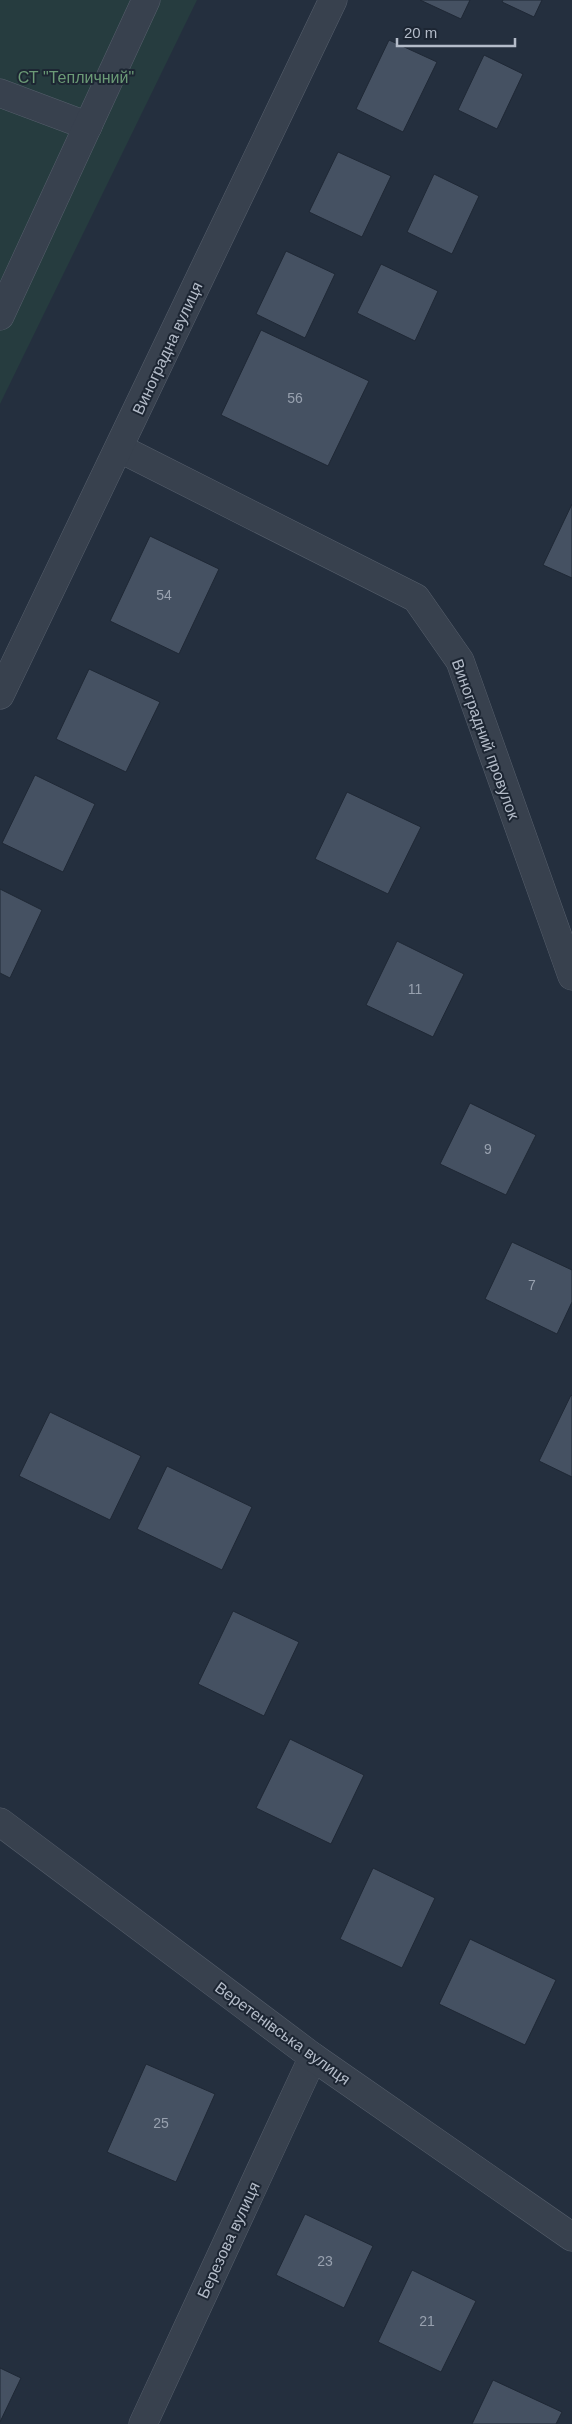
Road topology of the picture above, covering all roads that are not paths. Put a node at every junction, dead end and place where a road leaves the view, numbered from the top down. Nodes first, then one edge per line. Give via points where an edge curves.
1 (146, 0) edge
2 (332, 0) edge
3 (0, 93) edge
4 (88, 126) junction
5 (0, 316) edge
6 (119, 448) junction
7 (0, 695) edge
8 (572, 976) edge
9 (0, 1822) edge
10 (313, 2057) junction
11 (572, 2237) edge
12 (143, 2424) edge

1 - 4 street
2 - 6 street, Виноградна вулиця
3 - 4 street
4 - 5 street
6 - 7 street, Виноградна вулиця
6 - 8 street, Виноградний провулок via 416,598 460,661
9 - 10 street, Веретенівська вулиця
10 - 11 street, Веретенівська вулиця
10 - 12 street, Березова вулиця

